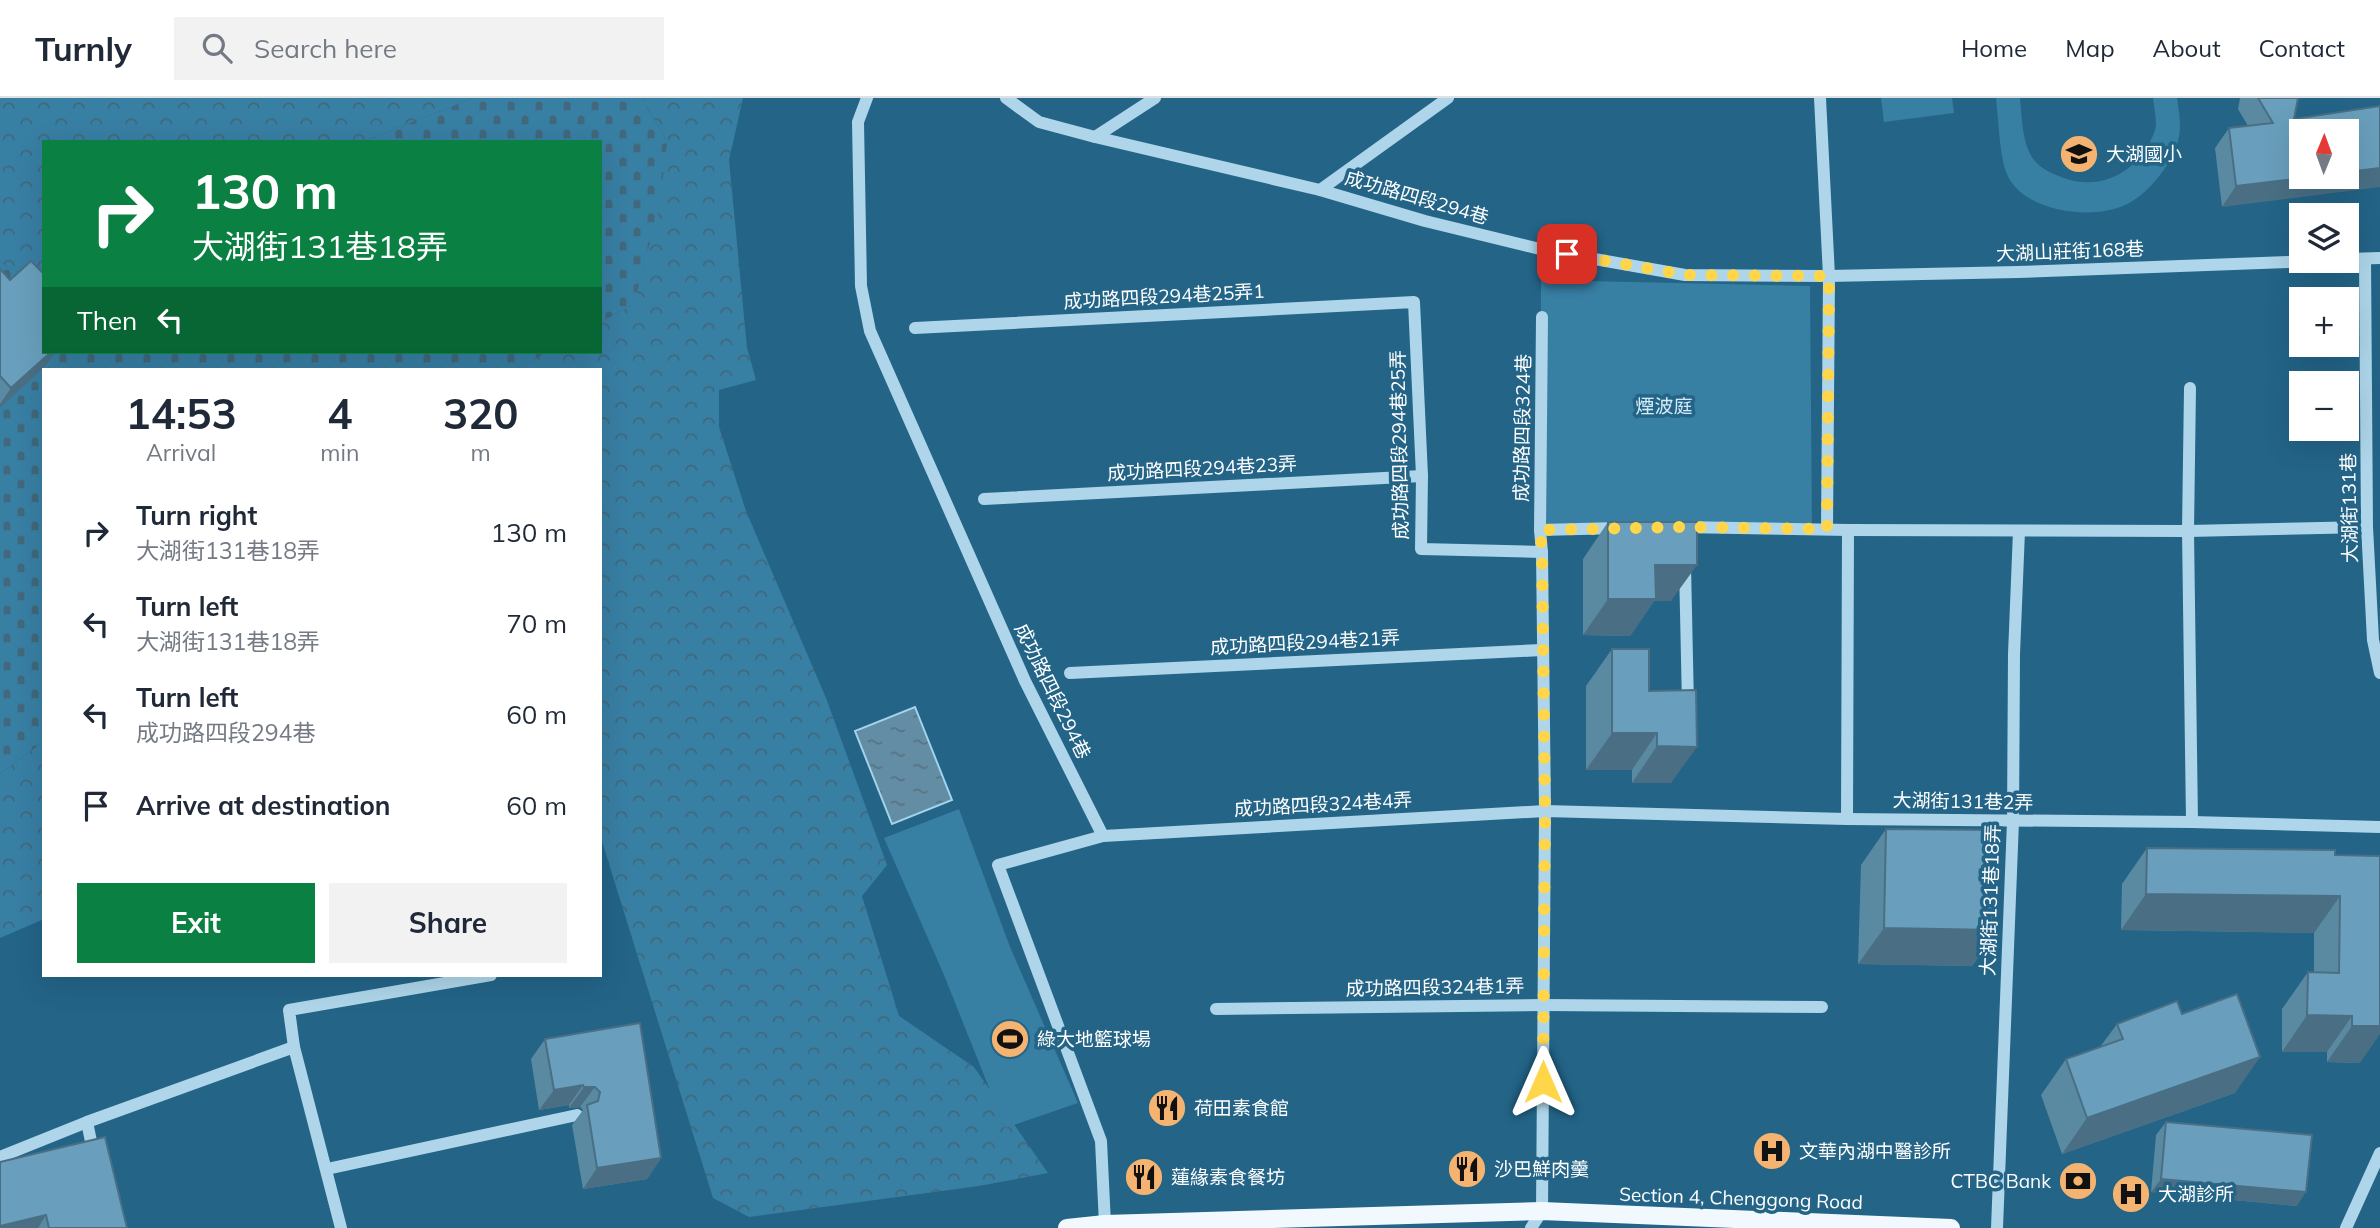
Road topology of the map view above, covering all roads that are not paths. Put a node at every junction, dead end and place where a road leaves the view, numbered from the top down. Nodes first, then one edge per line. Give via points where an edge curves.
1 (867, 98) edge
2 (1006, 98) edge
3 (1155, 98) edge
4 (1448, 98) edge
5 (1820, 98) edge
6 (1095, 137) junction
7 (1320, 190) junction
8 (2380, 258) edge
9 (2359, 259) edge
10 (2365, 259) junction
11 (2289, 262) edge
12 (1829, 276) junction
13 (1414, 302) joint
14 (1542, 317) dead end
15 (915, 328) dead end
16 (2190, 388) dead end
17 (1422, 476) junction
18 (984, 499) dead end
19 (2367, 527) junction
20 (1632, 528) edge
21 (1827, 529) junction
22 (1540, 530) junction
23 (1848, 530) junction
24 (2019, 531) junction
25 (2188, 531) junction
26 (1542, 552) junction
27 (1542, 650) junction
28 (1070, 673) dead end
29 (2380, 673) edge
30 (1688, 716) edge
31 (1545, 811) junction
32 (1847, 819) junction
33 (2013, 821) junction
34 (2192, 822) junction
35 (2380, 827) edge
36 (1103, 836) junction
37 (479, 977) edge
38 (1544, 1005) junction
39 (1822, 1007) dead end
40 (1216, 1009) dead end
41 (294, 1047) junction
42 (577, 1115) dead end
43 (87, 1122) junction
44 (2380, 1153) edge
45 (0, 1157) edge
46 (327, 1169) junction
47 (99, 1175) edge
48 (1542, 1211) junction
49 (1105, 1224) junction
50 (341, 1228) edge
51 (1067, 1228) edge
52 (1531, 1228) edge
53 (1951, 1228) edge
54 (1997, 1228) edge
55 (2346, 1228) edge

1 - 36 street, 成功路四段294巷 via 858,122 861,286 870,331 1025,681
2 - 6 street, 成功路四段294巷 via 1039,121
3 - 6 street
4 - 7 street
5 - 12 street
6 - 7 street, 成功路四段294巷
7 - 12 street, 成功路四段294巷 via 1544,250 1685,275
8 - 10 street
9 - 10 street
10 - 19 street, 大湖街131巷
11 - 12 street, 大湖山莊街168巷
12 - 21 street
13 - 15 street, 成功路四段294巷25弄1
13 - 17 street, 成功路四段294巷25弄
14 - 22 street, 成功路四段324巷
16 - 25 street
17 - 18 street, 成功路四段294巷23弄
17 - 26 street, 成功路四段294巷25弄 via 1421,550
19 - 25 street
19 - 29 street, 大湖街131巷 via 2373,640
20 - 22 street
21 - 23 street
21 - 30 street via 1678,527 1685,547
22 - 26 street, 成功路四段324巷
23 - 24 street
23 - 32 street
24 - 25 street
24 - 33 street, 大湖街131巷18弄
25 - 34 street
26 - 27 street, 成功路四段324巷
27 - 28 street, 成功路四段294巷21弄
27 - 31 street, 成功路四段324巷
31 - 32 street, 大湖街131巷2弄
31 - 36 street, 成功路四段324巷4弄
31 - 38 street, 成功路四段324巷
32 - 33 street, 大湖街131巷2弄
33 - 34 street, 大湖街131巷2弄
33 - 54 street, 大湖街131巷18弄
34 - 35 street, 大湖街131巷2弄
36 - 49 street via 998,866 1101,1141
37 - 41 street via 289,1010
38 - 39 street, 成功路四段324巷1弄
38 - 40 street, 成功路四段324巷1弄
38 - 48 street, 成功路四段324巷
41 - 43 street
41 - 46 street
42 - 46 street
43 - 45 street
43 - 47 street
44 - 55 street
46 - 50 street
48 - 49 main road, Section 4, Chenggong Road
48 - 52 street
48 - 53 main road, Section 4, Chenggong Road
49 - 51 main road, Section 4, Chenggong Road

